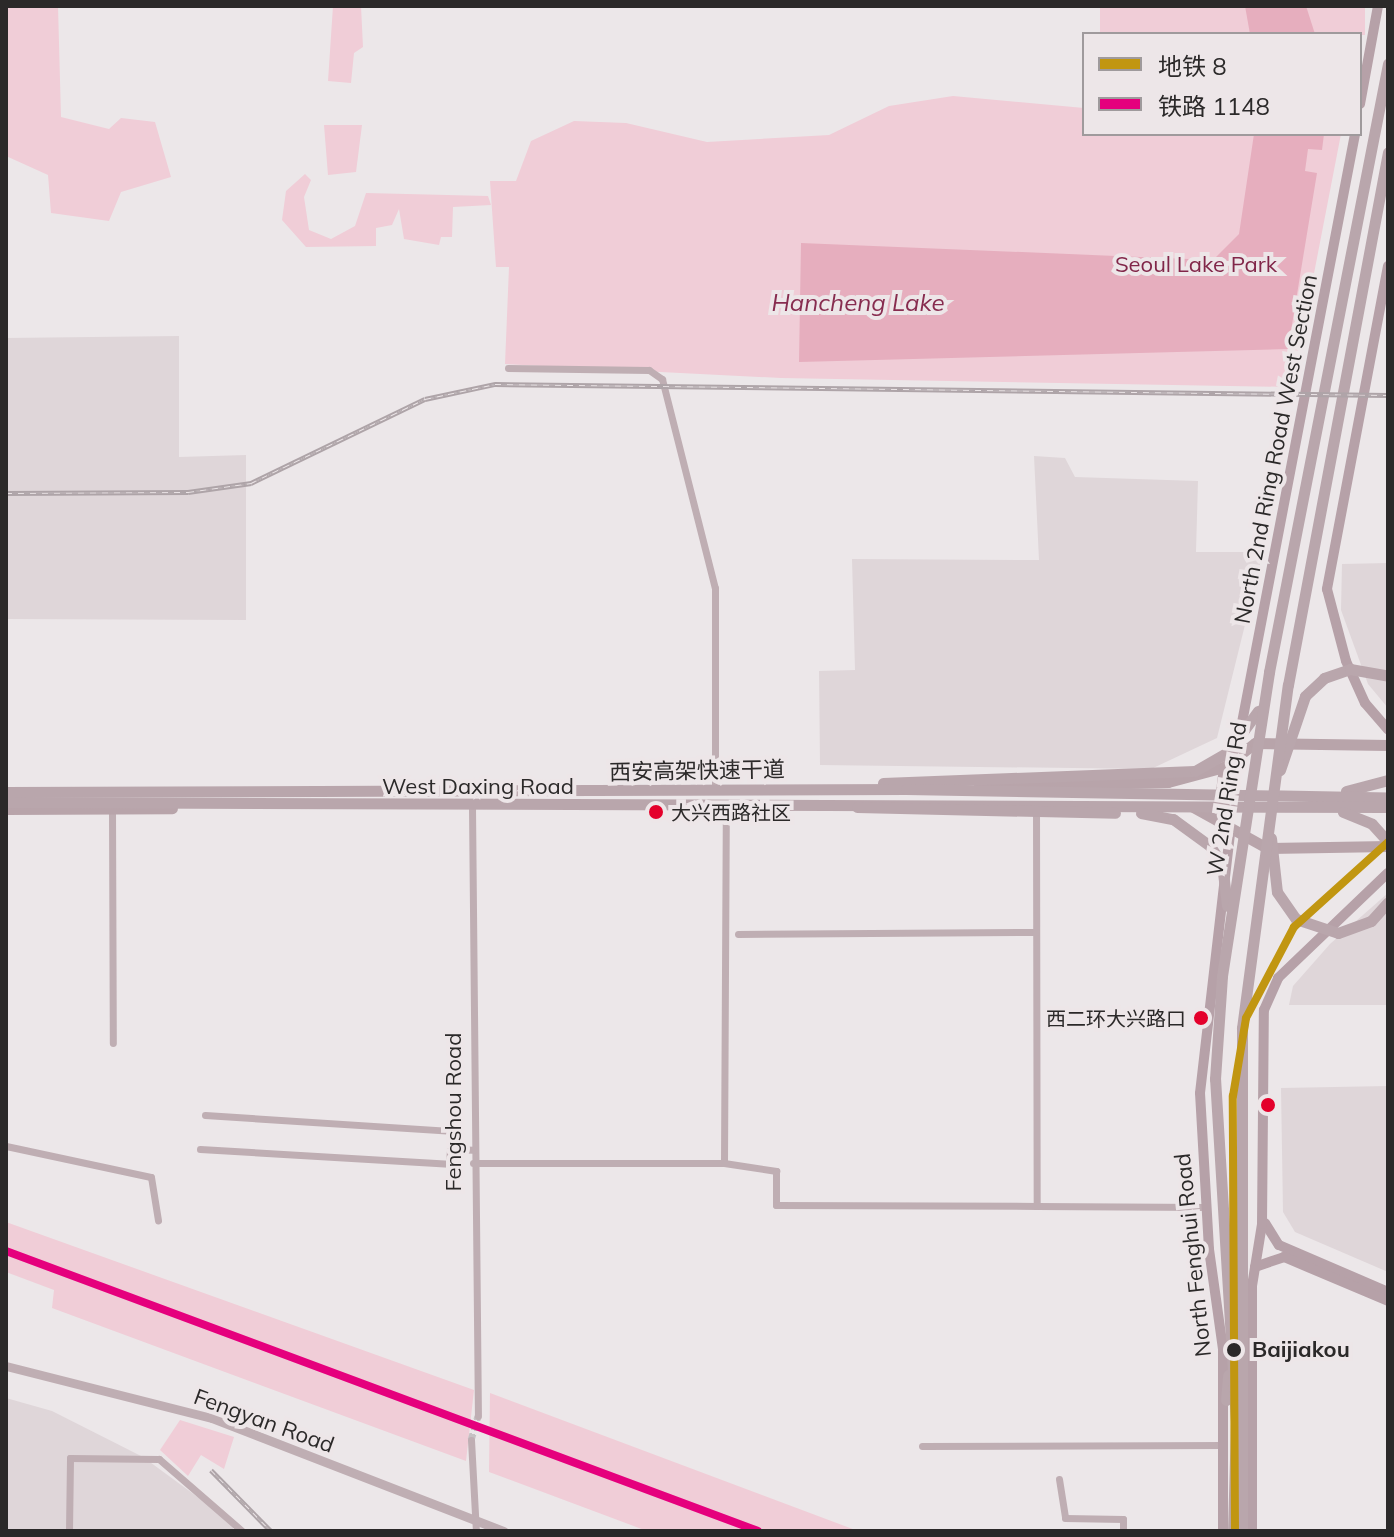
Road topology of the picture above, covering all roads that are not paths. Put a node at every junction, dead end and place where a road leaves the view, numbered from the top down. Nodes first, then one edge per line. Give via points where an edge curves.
1 (1378, 6) edge
2 (1388, 64) edge
3 (1362, 93) edge
4 (1355, 136) edge
5 (1388, 152) edge
6 (1388, 266) edge
7 (508, 368) dead end
8 (1269, 672) junction
9 (1388, 676) edge
10 (1388, 729) edge
11 (1388, 745) edge
12 (1224, 767) junction
13 (1388, 780) edge
14 (715, 786) junction
15 (6, 790) edge
16 (1271, 793) junction
17 (800, 795) junction
18 (1319, 797) junction
19 (1388, 797) edge
20 (6, 802) edge
21 (726, 806) junction
22 (1036, 806) junction
23 (472, 807) junction
24 (1307, 807) junction
25 (1388, 807) edge
26 (112, 808) junction
27 (6, 809) edge
28 (1230, 832) junction
29 (1388, 844) edge
30 (1388, 873) edge
31 (1388, 902) edge
32 (1036, 932) junction
33 (738, 934) dead end
34 (1222, 976) junction
35 (113, 1043) dead end
36 (205, 1115) dead end
37 (6, 1146) edge
38 (200, 1149) dead end
39 (450, 1149) junction
40 (473, 1150) junction
41 (473, 1163) junction
42 (724, 1163) junction
43 (1037, 1206) junction
44 (1205, 1207) junction
45 (1261, 1208) junction
46 (158, 1220) dead end
47 (1250, 1266) junction
48 (1252, 1286) joint
49 (1388, 1292) edge
50 (1388, 1301) edge
51 (1231, 1330) junction
52 (6, 1366) edge
53 (1226, 1400) junction
54 (478, 1416) tunnel mouth
55 (471, 1440) tunnel mouth
56 (1227, 1445) junction
57 (922, 1446) dead end
58 (1059, 1479) dead end
59 (475, 1520) junction
60 (1251, 1530) edge
61 (69, 1531) edge
62 (242, 1531) edge
63 (476, 1531) edge
64 (504, 1531) edge
65 (1123, 1531) edge
66 (1223, 1531) edge
67 (1233, 1531) edge

1 - 3 main road
2 - 8 highway, W 2nd Ring Rd
4 - 12 main road, North 2nd Ring Road West Section via 1246,711
5 - 16 highway, W 2nd Ring Rd
6 - 10 main road via 1327,589 1346,661
7 - 14 street via 649,370 662,379 715,588
8 - 17 highway via 1249,729 1228,752 1195,771
8 - 34 highway, W 2nd Ring Rd
9 - 16 highway via 1365,669 1335,672 1305,696
11 - 12 main road via 1255,743
12 - 14 main road, West Daxing Road via 1168,782
12 - 28 main road via 1219,806
13 - 18 highway
14 - 15 main road, West Daxing Road
15 - 17 highway, 西安高架快速干道
16 - 31 highway via 1271,873 1296,919 1338,933 1371,921
16 - 47 highway, W 2nd Ring Rd via 1242,1028 1244,1236
17 - 18 highway, 西安高架快速干道
17 - 20 highway, 西安高架快速干道
17 - 24 highway, 西安高架快速干道
17 - 34 highway via 927,813 1173,819 1196,831 1222,864
18 - 19 highway, 西安高架快速干道
21 - 22 main road, West Daxing Road
21 - 23 main road, West Daxing Road
21 - 42 street
22 - 28 main road, West Daxing Road via 1193,807
22 - 32 street
23 - 26 main road, West Daxing Road
23 - 40 street, Fengshou Road
24 - 25 highway, 西安高架快速干道
24 - 29 highway via 1356,814
26 - 27 main road, West Daxing Road
26 - 35 street
28 - 29 main road, West Daxing Road via 1277,849
28 - 44 main road, North Fenghui Road via 1206,1007
30 - 45 main road via 1278,978 1264,1010
32 - 33 street
32 - 43 street
34 - 51 highway, W 2nd Ring Rd via 1217,1177
36 - 39 street via 450,1131
37 - 46 street via 151,1177
38 - 39 street via 449,1164
39 - 40 street
40 - 41 street, Fengshou Road
41 - 42 street
41 - 54 street, Fengshou Road
42 - 43 street via 776,1171 776,1205
43 - 44 street
44 - 53 main road, North Fenghui Road
45 - 47 main road
45 - 49 main road via 1274,1242
47 - 48 highway
47 - 50 main road via 1267,1257 1284,1257
47 - 60 highway, W 2nd Ring Rd via 1246,1498
48 - 60 main road
51 - 53 highway
51 - 67 highway, W 2nd Ring Rd via 1237,1481
52 - 59 street, Fengyan Road via 212,1418
53 - 56 main road, North Fenghui Road
55 - 59 street
56 - 57 street
56 - 66 main road, North Fenghui Road
58 - 65 street via 1065,1518 1123,1519
59 - 63 street
59 - 64 street, Fengyan Road
61 - 62 street via 70,1458 159,1459

